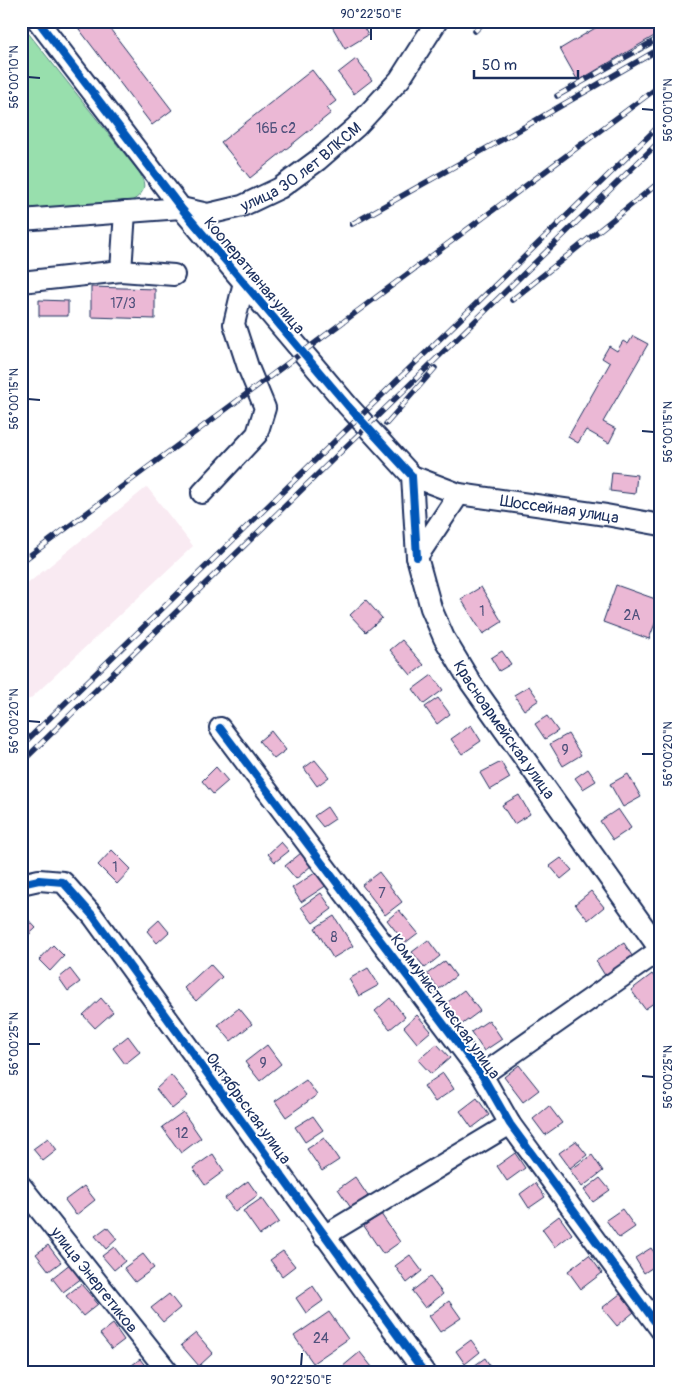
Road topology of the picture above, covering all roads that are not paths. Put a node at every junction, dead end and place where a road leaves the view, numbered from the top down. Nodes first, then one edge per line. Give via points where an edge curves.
1 (38, 21) edge
2 (438, 21) edge
3 (181, 208) junction
4 (126, 212) junction
5 (21, 220) edge
6 (121, 271) junction
7 (174, 275) dead end
8 (21, 282) edge
9 (244, 282) junction
10 (412, 476) junction
11 (202, 493) dead end
12 (459, 494) junction
13 (661, 525) edge
14 (417, 556) junction
15 (220, 728) dead end
16 (30, 882) edge
17 (660, 951) edge
18 (482, 1075) junction
19 (510, 1124) junction
20 (21, 1186) edge
21 (324, 1236) junction
22 (661, 1330) edge
23 (168, 1372) edge
24 (424, 1372) edge

1 - 3 street, Кооперативная улица
2 - 3 street, улица 30 лет ВЛКСМ via 400,78 356,127 280,188 242,206 208,214
3 - 4 street, улица 30 лет ВЛКСМ
3 - 9 street, Кооперативная улица
4 - 5 street, улица 30 лет ВЛКСМ
4 - 6 street
6 - 7 street
6 - 8 street
9 - 10 street, Кооперативная улица via 348,406
9 - 11 street via 234,324 265,408 257,434
10 - 12 street, Кооперативная улица
10 - 14 street
12 - 13 street, Шоссейная улица
12 - 14 street
14 - 17 street, Красноармейская улица via 431,608 444,638 471,682
15 - 18 street, Коммунистическая улица
16 - 21 street, Октябрьская улица via 64,882 93,916
17 - 18 street
18 - 19 street, Коммунистическая улица
19 - 21 street
19 - 22 street, Коммунистическая улица
20 - 23 street, улица Энергетиков
21 - 24 street, Октябрьская улица

